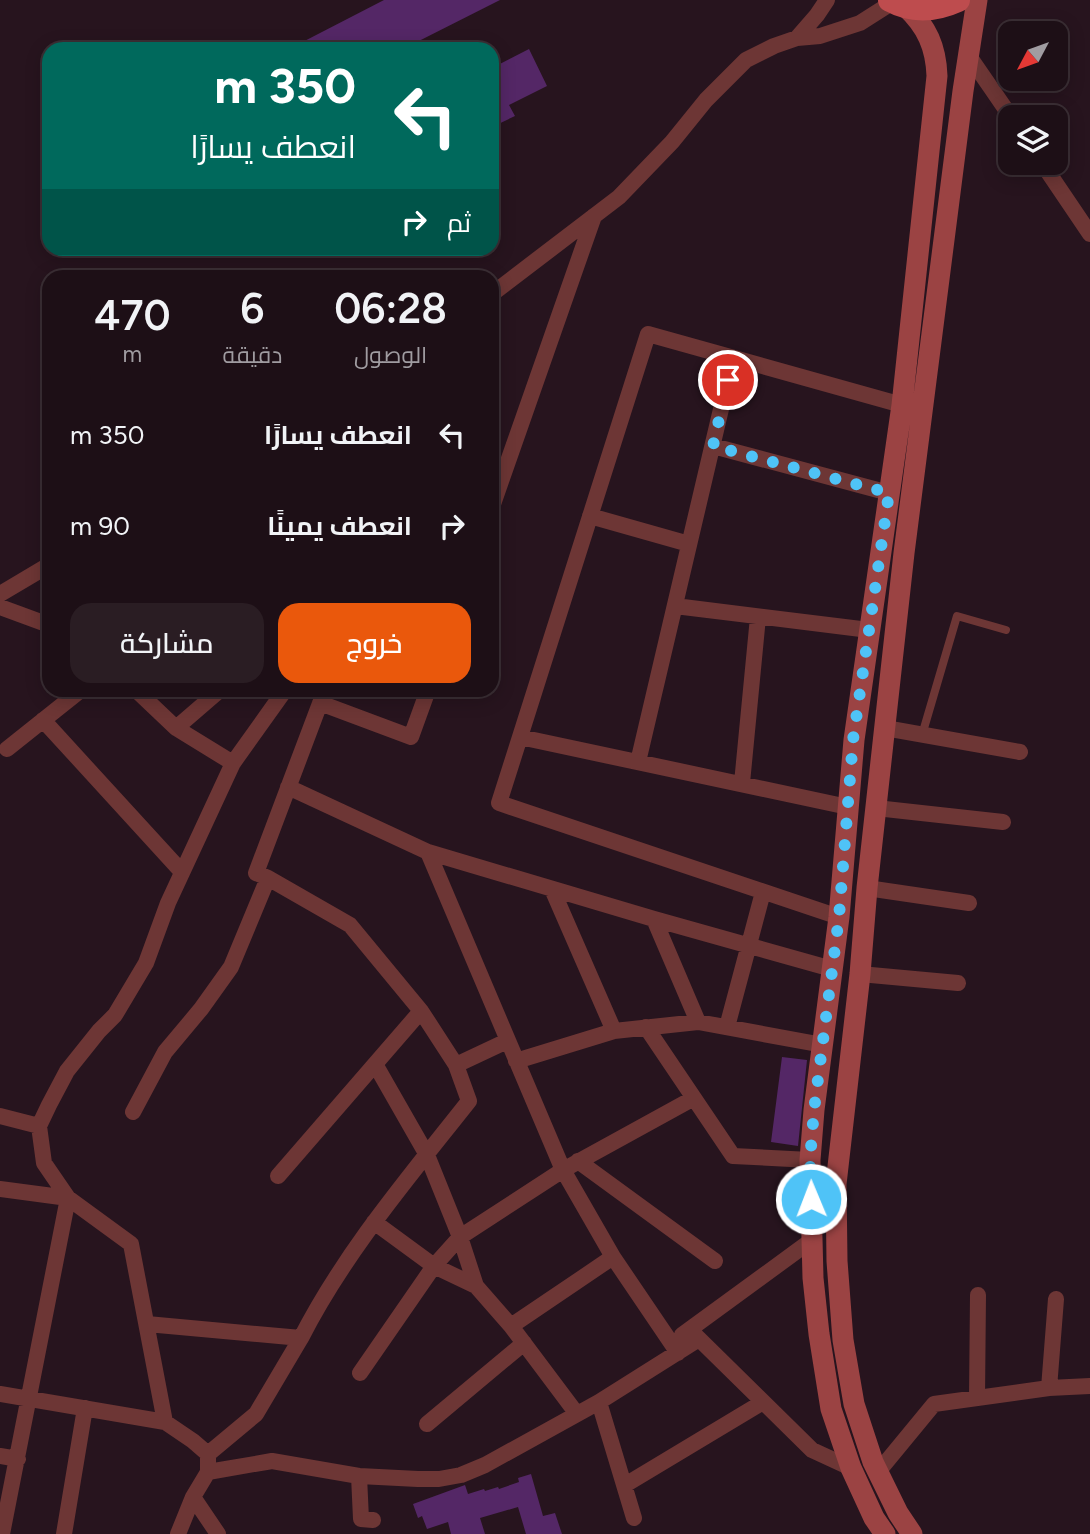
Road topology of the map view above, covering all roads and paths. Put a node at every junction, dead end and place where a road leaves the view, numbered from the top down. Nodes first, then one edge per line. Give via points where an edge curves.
1 (827, 0) edge
2 (958, 0) edge
3 (977, 0) edge
4 (897, 3) edge
5 (797, 38) junction
6 (969, 55) junction
7 (963, 91) junction
8 (997, 97) junction
9 (1003, 105) edge
10 (1050, 175) edge
11 (594, 216) junction
12 (1090, 234) edge
13 (499, 289) edge
14 (733, 358) junction
15 (902, 405) junction
16 (713, 446) junction
17 (499, 487) edge
18 (889, 493) junction
19 (590, 516) junction
20 (690, 544) junction
21 (881, 550) junction
22 (904, 553) junction
23 (42, 569) edge
24 (0, 594) edge
25 (675, 606) junction
26 (0, 607) edge
27 (758, 618) junction
28 (42, 622) edge
29 (869, 630) junction
30 (1006, 631) dead end
31 (72, 697) edge
32 (143, 697) edge
33 (212, 697) edge
34 (280, 697) edge
35 (323, 697) edge
36 (325, 697) edge
37 (425, 697) edge
38 (43, 720) junction
39 (176, 728) junction
40 (885, 728) junction
41 (922, 735) junction
42 (520, 737) junction
43 (7, 749) dead end
44 (1020, 752) dead end
45 (638, 762) junction
46 (233, 763) junction
47 (742, 783) junction
48 (288, 787) junction
49 (848, 807) junction
50 (876, 808) junction
51 (1003, 822) dead end
52 (428, 852) junction
53 (182, 872) junction
54 (268, 878) junction
55 (867, 888) junction
56 (552, 889) junction
57 (762, 892) junction
58 (969, 903) dead end
59 (839, 917) junction
60 (654, 919) junction
61 (748, 946) junction
62 (832, 970) junction
63 (860, 974) junction
64 (958, 983) dead end
65 (421, 1012) junction
66 (698, 1022) junction
67 (646, 1027) junction
68 (727, 1027) junction
69 (614, 1031) junction
70 (507, 1041) junction
71 (823, 1045) junction
72 (516, 1061) junction
73 (375, 1064) junction
74 (456, 1065) junction
75 (694, 1098) junction
76 (133, 1112) dead end
77 (0, 1116) edge
78 (39, 1126) junction
79 (427, 1155) junction
80 (810, 1160) junction
81 (578, 1161) junction
82 (563, 1170) junction
83 (278, 1176) dead end
84 (0, 1189) edge
85 (68, 1198) junction
86 (374, 1222) junction
87 (460, 1237) junction
88 (812, 1240) junction
89 (613, 1257) junction
90 (715, 1261) dead end
91 (434, 1266) junction
92 (477, 1286) junction
93 (978, 1295) dead end
94 (1056, 1298) dead end
95 (146, 1324) junction
96 (511, 1326) junction
97 (694, 1334) junction
98 (301, 1338) junction
99 (524, 1343) junction
100 (675, 1348) junction
101 (360, 1373) dead end
102 (1090, 1386) edge
103 (1049, 1388) junction
104 (0, 1394) edge
105 (977, 1398) junction
106 (30, 1399) junction
107 (599, 1402) junction
108 (763, 1402) junction
109 (85, 1408) junction
110 (577, 1414) junction
111 (165, 1422) junction
112 (427, 1424) dead end
113 (208, 1454) junction
114 (0, 1456) edge
115 (18, 1459) junction
116 (851, 1468) junction
117 (208, 1472) junction
118 (878, 1472) junction
119 (359, 1476) junction
120 (625, 1485) junction
121 (192, 1497) junction
122 (634, 1518) dead end
123 (373, 1520) dead end
124 (2, 1532) edge
125 (64, 1534) edge
126 (178, 1534) edge
127 (218, 1534) edge
128 (884, 1534) edge
129 (912, 1534) edge

1 - 5 street
2 - 4 main road via 920,9
3 - 6 main road
4 - 5 street via 860,23
4 - 15 main road via 922,23 937,61
5 - 11 street via 746,60 619,197
6 - 7 main road
6 - 8 street
7 - 8 street via 978,88
7 - 22 main road
8 - 9 street
10 - 12 street
11 - 13 street
11 - 17 street
14 - 15 street
14 - 16 street
14 - 19 street via 648,334
15 - 18 main road
16 - 18 street
16 - 20 street
18 - 21 main road
19 - 20 street
19 - 42 street
20 - 25 street
21 - 22 main road
21 - 29 main road
22 - 40 main road
23 - 24 street
25 - 27 street
25 - 45 street
26 - 28 street
27 - 29 street
27 - 47 street
29 - 49 main road
30 - 41 lane via 957,616
31 - 38 street
32 - 39 street
33 - 39 street
34 - 46 street
35 - 48 street
36 - 37 street via 411,737
38 - 43 street
38 - 53 street
39 - 46 street
40 - 41 street
40 - 50 main road
41 - 44 street
42 - 45 street
42 - 57 street via 499,803
45 - 47 street
46 - 53 street
47 - 49 street
48 - 52 street
48 - 54 street via 256,873
49 - 59 main road
50 - 51 street
50 - 55 main road
52 - 56 street
52 - 70 street
53 - 78 street via 146,963 115,1015 67,1071
54 - 65 street via 350,925
54 - 76 street via 231,967 165,1052
55 - 58 street
55 - 63 main road
56 - 60 street
56 - 69 street
57 - 59 street
57 - 61 street
59 - 62 main road
60 - 61 street
60 - 66 street
61 - 62 street
61 - 68 street
62 - 71 main road
63 - 64 street
63 - 118 main road via 836,1184 837,1261 853,1404
65 - 73 street
65 - 74 street
66 - 67 street
66 - 68 street
67 - 69 street
67 - 75 street
68 - 71 street
69 - 72 street
70 - 72 street
70 - 74 street
71 - 80 main road
72 - 82 street
73 - 79 street
73 - 83 street
74 - 79 street via 468,1101
75 - 80 street via 733,1156
75 - 81 street
77 - 78 street
78 - 85 street via 44,1163
79 - 86 street
79 - 87 street
80 - 88 main road
81 - 82 street
81 - 90 street
82 - 87 street
82 - 89 street
84 - 85 street
85 - 95 street via 131,1244
85 - 106 street
86 - 91 street
86 - 98 street
87 - 91 street
87 - 92 street
88 - 97 street
88 - 116 main road via 831,1409
89 - 96 street
89 - 100 street
91 - 92 street
91 - 101 street
92 - 96 street
93 - 105 street
94 - 103 street
95 - 98 street
95 - 111 street
96 - 99 street
97 - 100 street
97 - 108 street
98 - 113 street via 256,1414
99 - 110 street
99 - 112 street
100 - 107 street
102 - 103 street
103 - 105 street
104 - 106 street
105 - 118 street via 934,1404
106 - 109 street
106 - 115 street
107 - 110 street
107 - 120 street
108 - 116 street via 812,1450
108 - 120 street
109 - 111 street
109 - 125 street
110 - 119 street via 461,1475 428,1479
111 - 113 street
113 - 117 street
114 - 115 street
115 - 124 street
116 - 128 main road
117 - 119 street via 272,1461
117 - 121 street
118 - 129 main road
119 - 123 street via 361,1519
120 - 122 street
121 - 126 street
121 - 127 street

